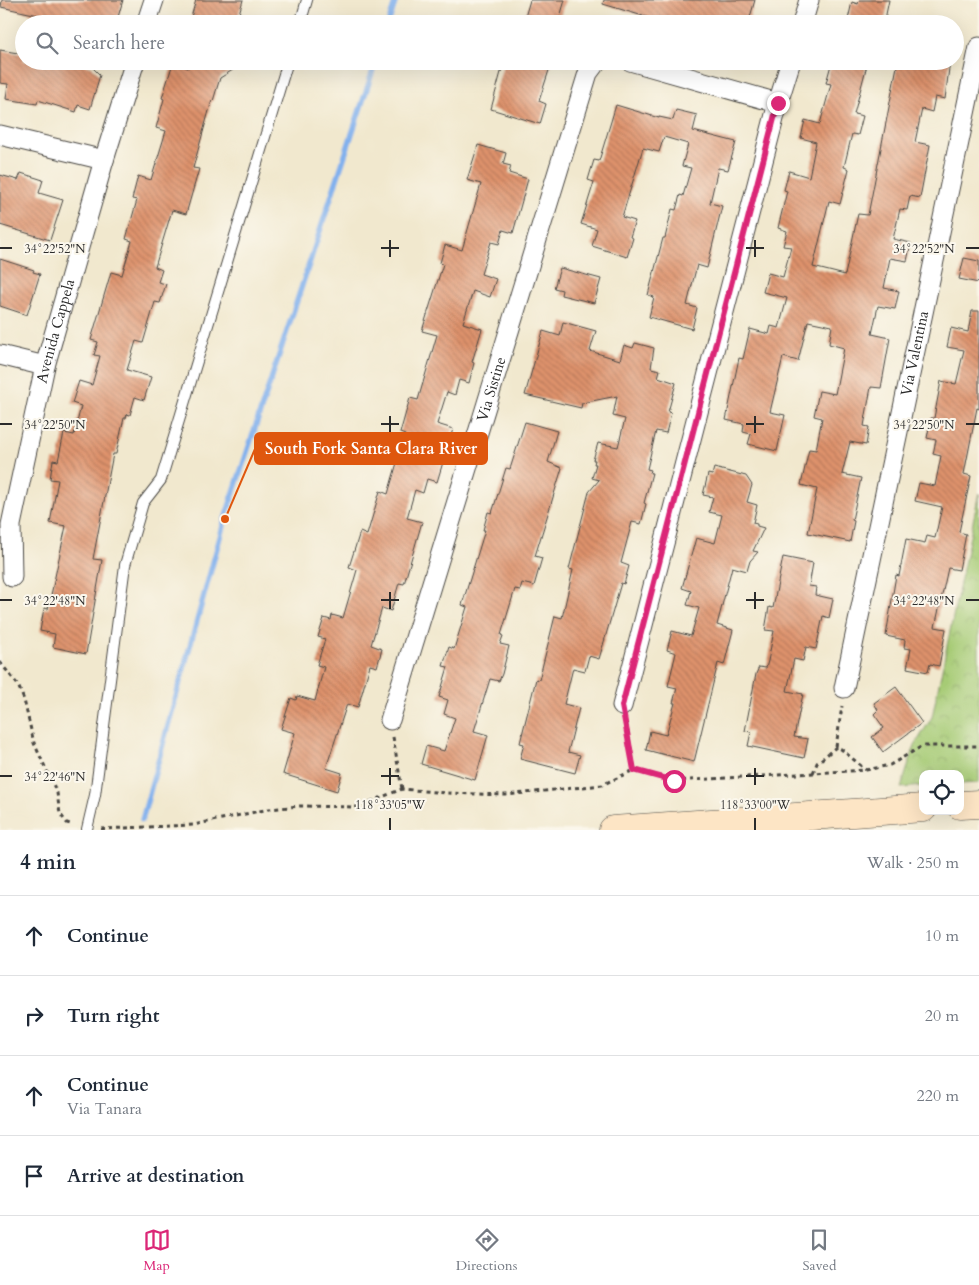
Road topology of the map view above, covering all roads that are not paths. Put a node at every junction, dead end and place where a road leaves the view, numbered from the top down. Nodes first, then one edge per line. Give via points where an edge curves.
1 (154, 0) edge
2 (307, 0) edge
3 (809, 0) edge
4 (149, 15) edge
5 (303, 15) edge
6 (805, 15) edge
7 (979, 47) edge
8 (132, 70) edge
9 (285, 70) edge
10 (590, 70) edge
11 (662, 70) edge
12 (788, 70) edge
13 (778, 103) junction
14 (0, 135) edge
15 (104, 160) junction
16 (0, 355) edge
17 (45, 366) junction
18 (12, 577) dead end
19 (844, 688) road end
20 (622, 706) road end
21 (390, 720) road end
22 (979, 804) edge
23 (964, 806) edge
24 (919, 808) edge
25 (87, 829) edge
26 (613, 830) edge

1 - 4 street
2 - 5 lane
3 - 6 street
7 - 19 street, Via Valentina
8 - 15 street, Avenida Cappela
9 - 25 lane via 161,480 144,503 125,565 95,795
10 - 21 street, Via Sistine
11 - 13 street
12 - 13 street
13 - 20 street
14 - 15 street
15 - 17 street, Avenida Cappela
16 - 17 street
17 - 18 street, Avenida Cappela via 11,525
22 - 23 main road
24 - 26 main road

